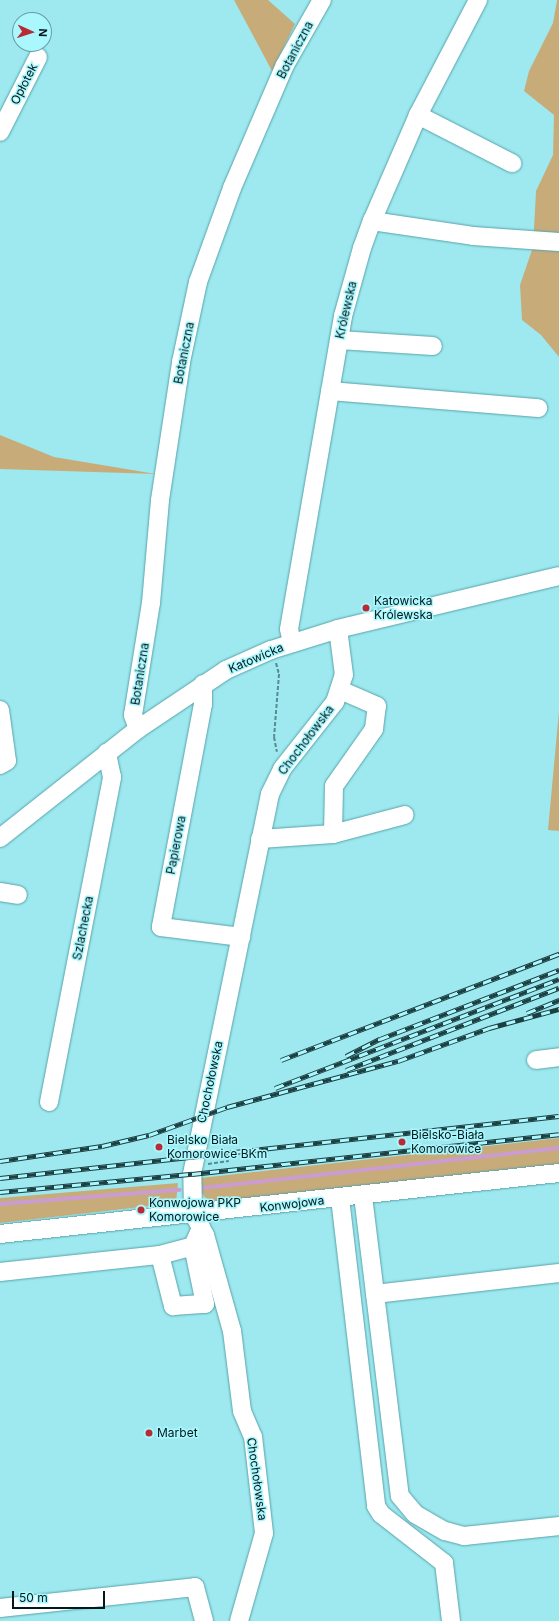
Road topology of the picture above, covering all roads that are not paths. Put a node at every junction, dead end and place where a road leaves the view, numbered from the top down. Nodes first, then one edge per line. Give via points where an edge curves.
1 (322, 0) edge
2 (478, 0) edge
3 (38, 57) dead end
4 (418, 115) junction
5 (0, 132) edge
6 (512, 163) dead end
7 (372, 221) junction
8 (559, 242) edge
9 (339, 340) junction
10 (433, 346) dead end
11 (330, 391) junction
12 (538, 408) dead end
13 (559, 576) edge
14 (338, 629) junction
15 (292, 643) junction
16 (203, 684) junction
17 (340, 690) junction
18 (0, 710) edge
19 (138, 729) junction
20 (106, 753) junction
21 (0, 765) edge
22 (405, 815) dead end
23 (333, 834) junction
24 (0, 838) edge
25 (260, 839) junction
26 (0, 892) edge
27 (18, 895) dead end
28 (240, 937) junction
29 (559, 1057) edge
30 (536, 1060) dead end
31 (49, 1102) dead end
32 (559, 1173) edge
33 (363, 1196) junction
34 (340, 1198) junction
35 (197, 1220) junction
36 (0, 1234) edge
37 (193, 1246) junction
38 (160, 1255) junction
39 (0, 1272) edge
40 (559, 1273) edge
41 (375, 1294) junction
42 (559, 1526) edge
43 (0, 1608) edge
44 (204, 1621) edge
45 (239, 1621) edge
46 (451, 1621) edge

1 - 19 street, Botaniczna via 285,65 232,188 198,282 181,362 160,500 151,603 133,715
2 - 4 street, Królewska
3 - 5 street, Opłotek
4 - 6 street
4 - 7 street, Królewska
7 - 8 street via 473,236
7 - 9 street, Królewska via 343,316
9 - 10 street
9 - 11 street, Królewska
11 - 12 street
11 - 15 street, Królewska via 289,629
13 - 14 street, Katowicka
14 - 15 street, Katowicka
14 - 17 street, Chochołowska via 344,675
15 - 16 street, Katowicka via 226,670
16 - 19 street, Katowicka
16 - 28 street, Papierowa via 203,704 161,927
17 - 23 street via 377,706 374,729 334,786
17 - 25 street, Chochołowska via 335,702 282,769 270,794
18 - 21 street via 7,761
19 - 20 street, Katowicka
20 - 24 street, Katowicka
20 - 31 street, Szlachecka via 112,777
22 - 23 street
23 - 25 street
25 - 28 street, Chochołowska
26 - 27 street
28 - 35 street, Chochołowska via 193,1165
29 - 30 street
32 - 33 street, Konwojowa
33 - 34 street, Konwojowa
33 - 41 street
34 - 35 street, Konwojowa
34 - 46 street via 376,1506 381,1514 444,1563
35 - 36 street, Konwojowa
35 - 37 street
35 - 45 street, Chochołowska via 232,1331 242,1411 253,1438 264,1533
37 - 38 street
37 - 38 street via 204,1304 173,1306
38 - 39 street
40 - 41 street
41 - 42 street via 400,1496 406,1506 445,1531 464,1536
43 - 44 street via 195,1587

